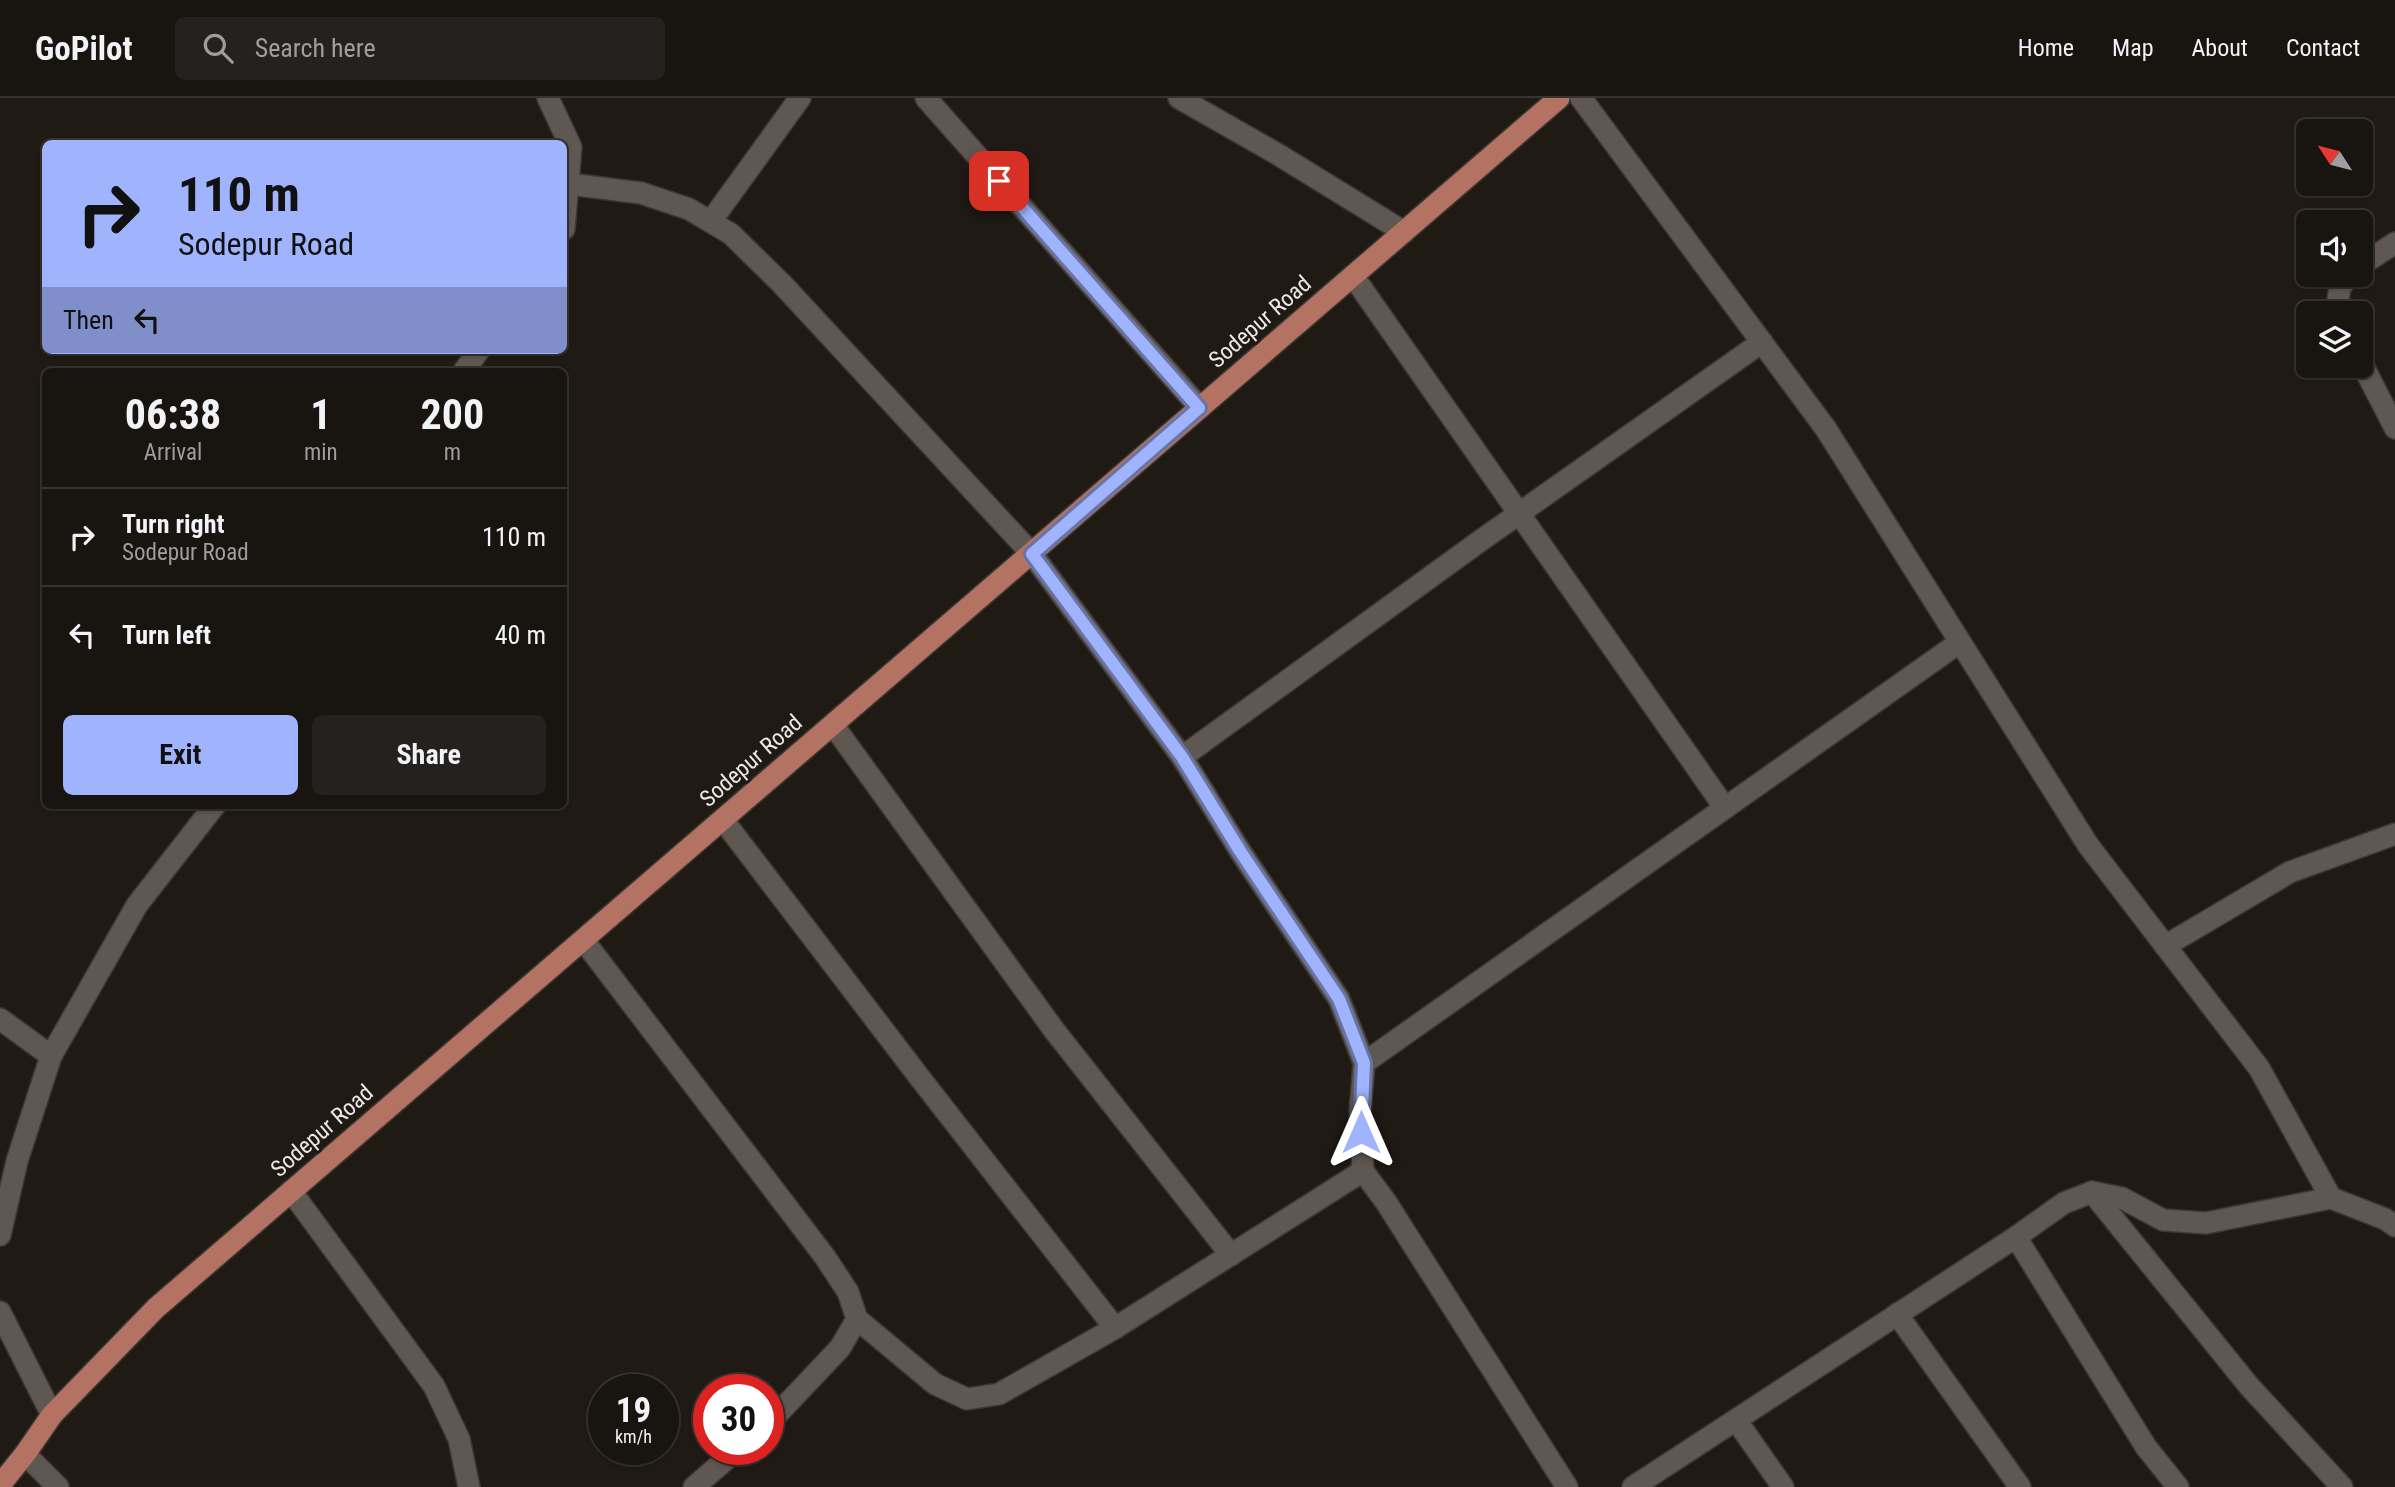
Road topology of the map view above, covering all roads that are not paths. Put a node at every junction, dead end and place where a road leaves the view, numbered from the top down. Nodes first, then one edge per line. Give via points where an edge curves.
1 (548, 98) edge
2 (800, 98) edge
3 (926, 98) edge
4 (1179, 98) edge
5 (1559, 98) edge
6 (1581, 98) edge
7 (569, 184) junction
8 (567, 202) edge
9 (711, 221) junction
10 (1404, 232) junction
11 (2395, 243) edge
12 (2373, 257) edge
13 (1353, 276) junction
14 (1762, 342) junction
15 (2369, 378) edge
16 (1199, 408) junction
17 (2395, 428) edge
18 (1520, 512) junction
19 (1032, 554) junction
20 (1960, 642) junction
21 (833, 725) junction
22 (1182, 757) junction
23 (1726, 808) junction
24 (212, 809) edge
25 (723, 820) junction
26 (2395, 834) edge
27 (584, 941) junction
28 (2165, 946) junction
29 (0, 1019) edge
30 (51, 1056) junction
31 (1364, 1063) junction
32 (1363, 1171) junction
33 (292, 1191) junction
34 (2092, 1192) junction
35 (2330, 1198) junction
36 (2395, 1226) edge
37 (0, 1235) edge
38 (2016, 1237) junction
39 (1231, 1255) junction
40 (0, 1312) edge
41 (1897, 1314) junction
42 (857, 1319) junction
43 (1115, 1328) junction
44 (784, 1407) edge
45 (52, 1415) junction
46 (1736, 1420) junction
47 (25, 1454) junction
48 (719, 1465) edge
49 (0, 1485) edge
50 (58, 1487) edge
51 (469, 1487) edge
52 (694, 1487) edge
53 (1567, 1487) edge
54 (1633, 1487) edge
55 (1783, 1487) edge
56 (2020, 1487) edge
57 (2178, 1487) edge
58 (2342, 1487) edge

1 - 7 street via 571,147
2 - 9 street
3 - 16 street
4 - 10 street
5 - 10 main road, Sodepur Road
6 - 14 street
7 - 8 street
7 - 9 street via 641,193
9 - 19 street via 731,234 782,284
10 - 13 main road, Sodepur Road
11 - 12 street
13 - 16 main road, Sodepur Road
13 - 18 street
14 - 18 street
14 - 20 street via 1826,429
15 - 17 street
16 - 19 main road, Sodepur Road
18 - 22 street
18 - 23 street
19 - 21 main road, Sodepur Road
19 - 22 street
20 - 23 street
20 - 28 street via 2088,845
21 - 25 main road, Sodepur Road
21 - 39 street via 1054,1030
22 - 31 street via 1339,999
23 - 31 street
24 - 30 street via 137,905
25 - 27 main road, Sodepur Road
25 - 43 street
26 - 28 street via 2290,872
27 - 33 main road, Sodepur Road
27 - 42 street via 825,1256 848,1292
28 - 35 street via 2259,1068
29 - 30 street
30 - 37 street via 17,1161
31 - 32 street via 1360,1112
32 - 39 street
32 - 53 street
33 - 45 main road, Sodepur Road via 156,1308
33 - 51 street via 434,1386 459,1440
34 - 35 street via 2122,1198 2163,1220 2206,1223
34 - 38 street via 2064,1203
34 - 58 street via 2249,1386
35 - 36 street
38 - 41 street
38 - 57 street via 2146,1447
39 - 43 street
40 - 45 street
41 - 46 street
41 - 56 street
42 - 43 street via 935,1384 967,1399 999,1394
42 - 44 street via 840,1348
45 - 47 main road, Sodepur Road
46 - 54 street
46 - 55 street
47 - 49 main road, Sodepur Road
47 - 50 street
48 - 52 street

